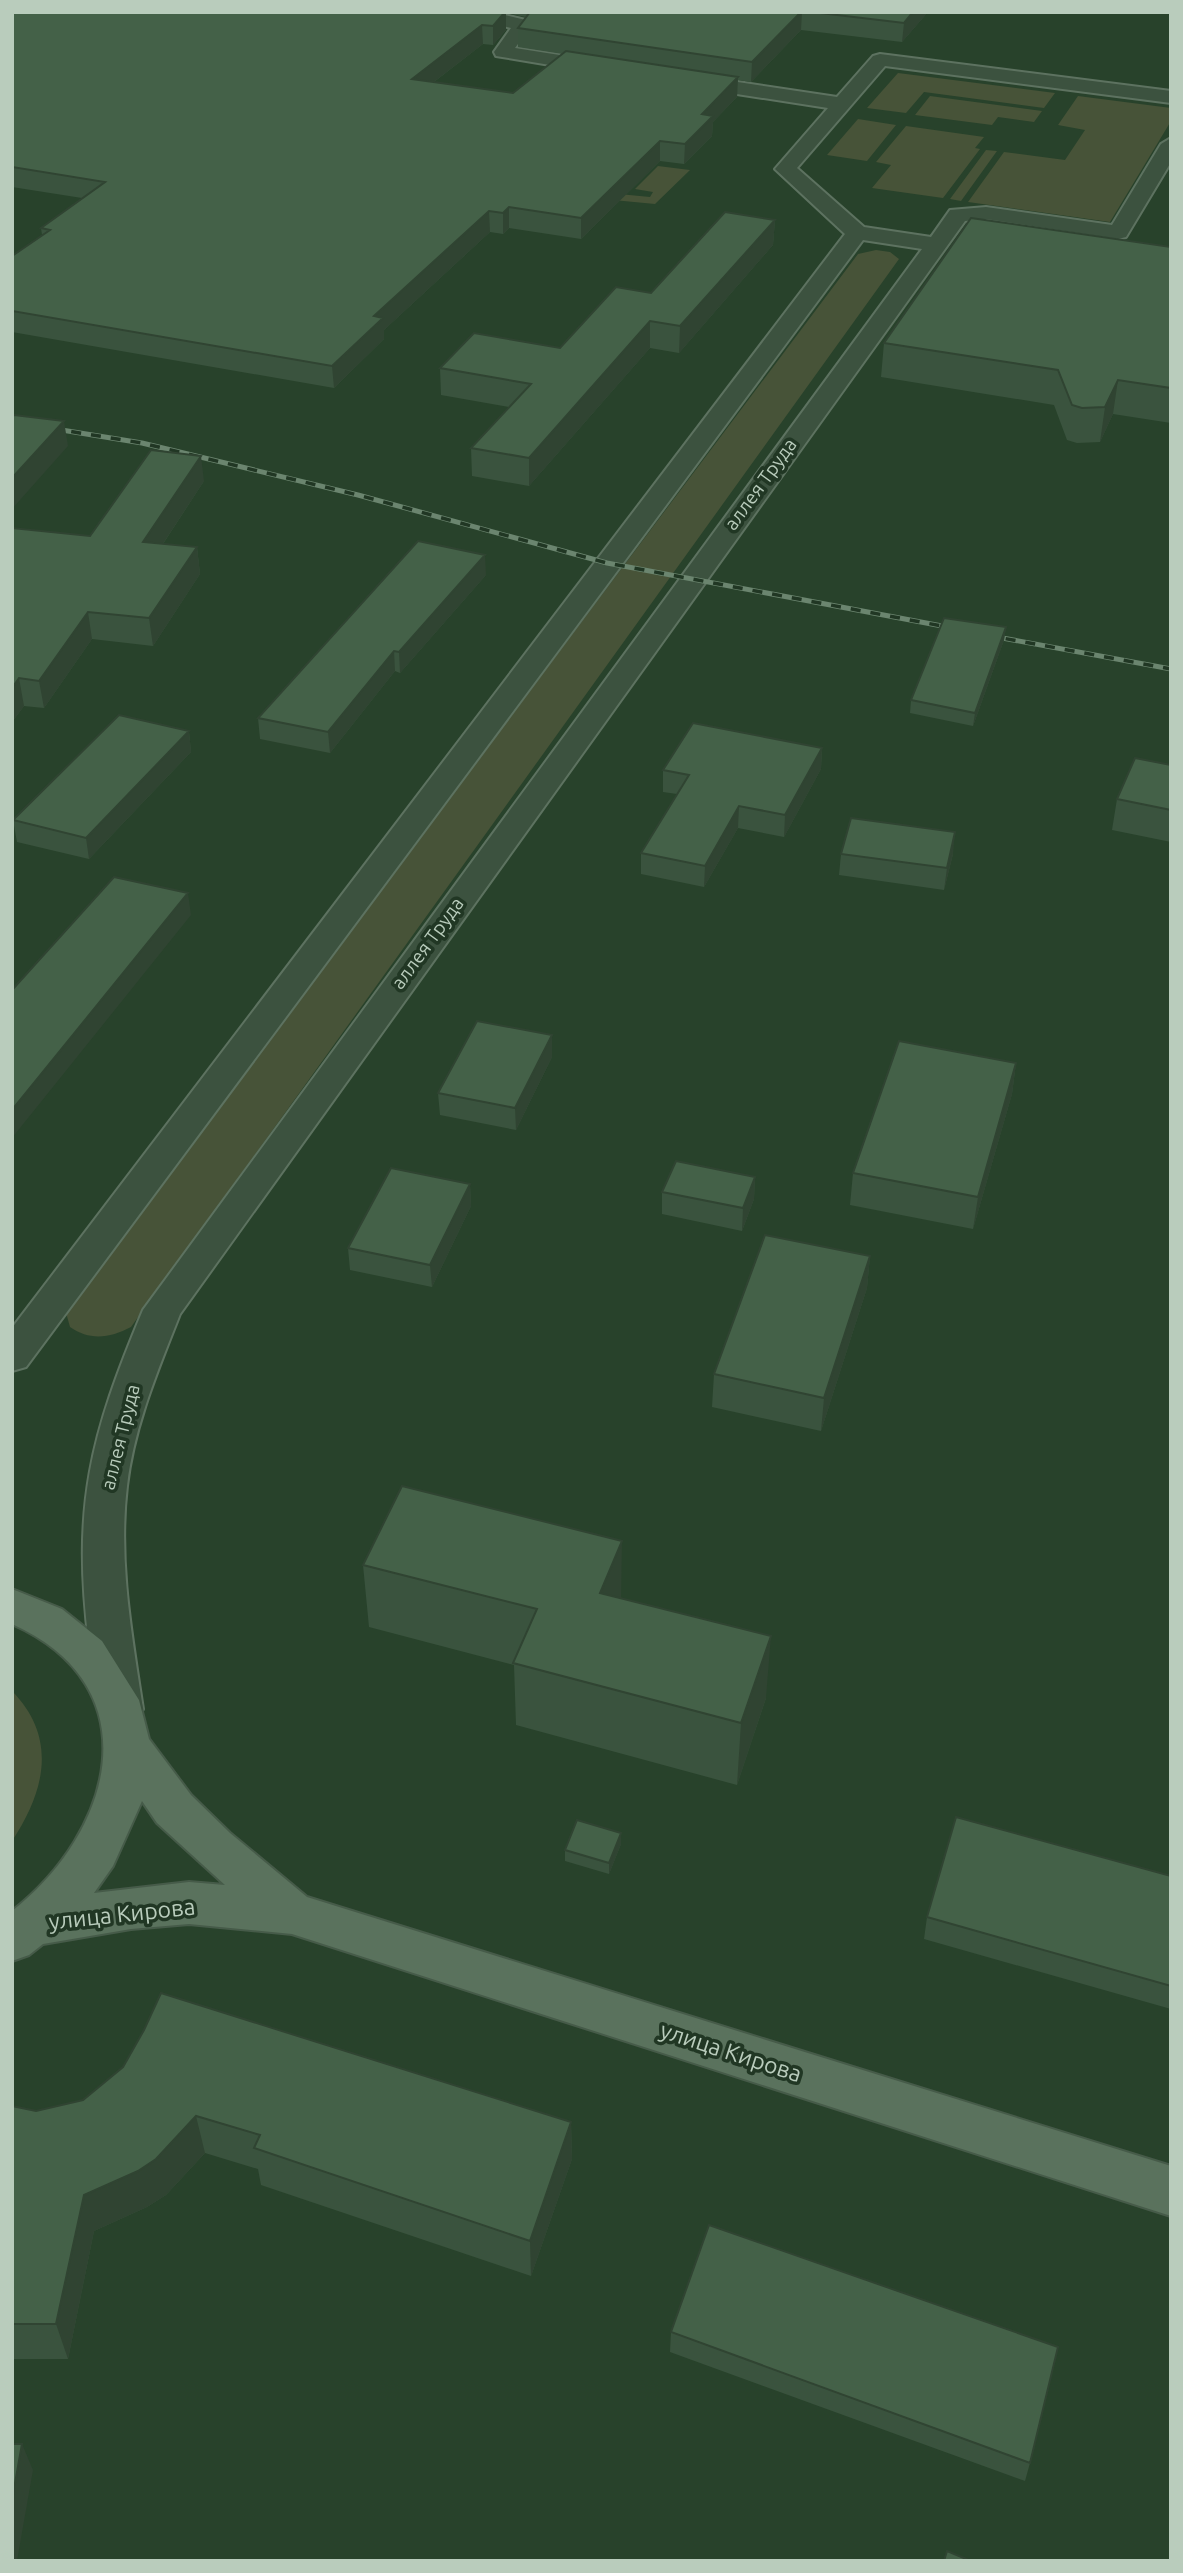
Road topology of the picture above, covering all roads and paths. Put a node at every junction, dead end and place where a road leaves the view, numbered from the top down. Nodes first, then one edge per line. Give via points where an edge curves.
1 (468, 12) edge
2 (620, 71) edge
3 (671, 78) edge
4 (1171, 96) edge
5 (842, 104) junction
6 (1171, 144) edge
7 (857, 233) junction
8 (933, 244) junction
9 (12, 1357) edge
10 (12, 1606) edge
11 (124, 1726) junction
12 (292, 1913) junction
13 (24, 1932) edge
14 (1171, 2191) edge

1 - 2 street via 523,25 501,51 505,54
3 - 5 street
4 - 5 street via 880,60
5 - 7 street via 785,169
6 - 8 street, аллея Труда via 1118,232 967,214 958,215
7 - 8 street
7 - 9 street
8 - 11 street, аллея Труда via 162,1310 126,1398 106,1487 103,1575
10 - 11 main road, улица Кирова via 58,1628 85,1650 106,1678
11 - 12 main road, улица Кирова via 174,1809
11 - 13 main road via 125,1780 109,1830 70,1891
12 - 13 main road, улица Кирова via 188,1903 131,1908
12 - 14 main road, улица Кирова

